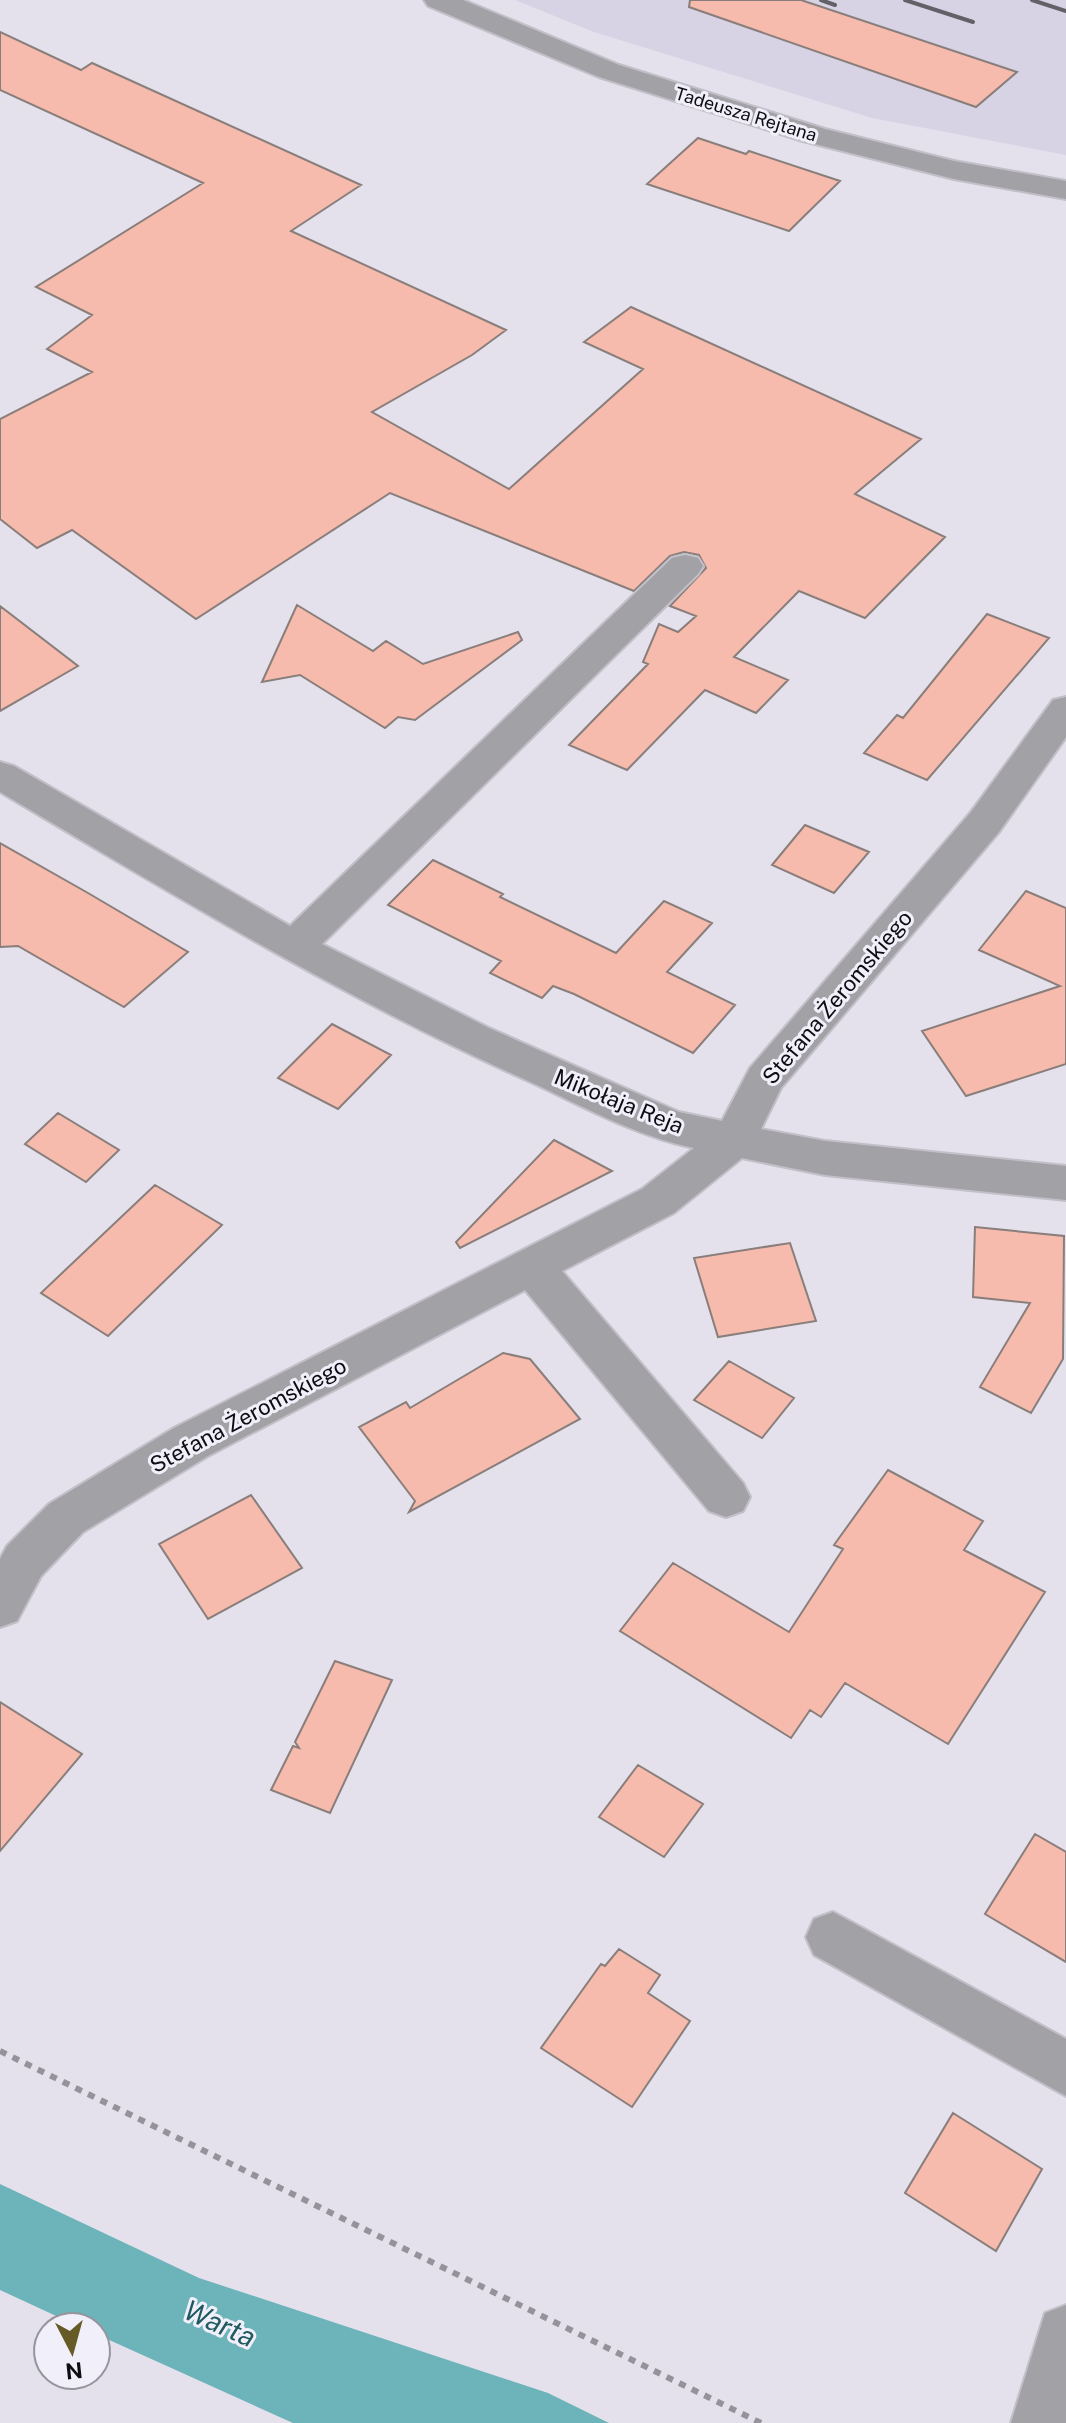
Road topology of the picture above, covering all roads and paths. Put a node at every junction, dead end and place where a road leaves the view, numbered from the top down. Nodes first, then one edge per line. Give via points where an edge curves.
1 (438, 0) edge
2 (1066, 190) edge
3 (685, 566) dead end
4 (1066, 709) edge
5 (0, 775) edge
6 (294, 947) junction
7 (734, 1140) junction
8 (1066, 1183) edge
9 (532, 1267) junction
10 (726, 1497) dead end
11 (0, 1606) edge
12 (833, 1937) dead end
13 (0, 2051) edge
14 (1066, 2069) edge
15 (1066, 2334) edge
16 (761, 2423) edge
17 (1041, 2423) edge

1 - 2 street, Tadeusza Rejtana via 609,71 814,135 954,170
3 - 6 street
4 - 7 street, Stefana Żeromskiego via 985,822 765,1079
5 - 6 street, Mikołaja Reja
6 - 7 street, Mikołaja Reja via 474,1039 671,1127
7 - 8 street, Mikołaja Reja via 825,1158
7 - 9 street, Stefana Żeromskiego via 658,1201
9 - 10 street
9 - 11 street, Stefana Żeromskiego via 191,1442 66,1518 24,1561
12 - 14 street
13 - 16 path
15 - 17 street

